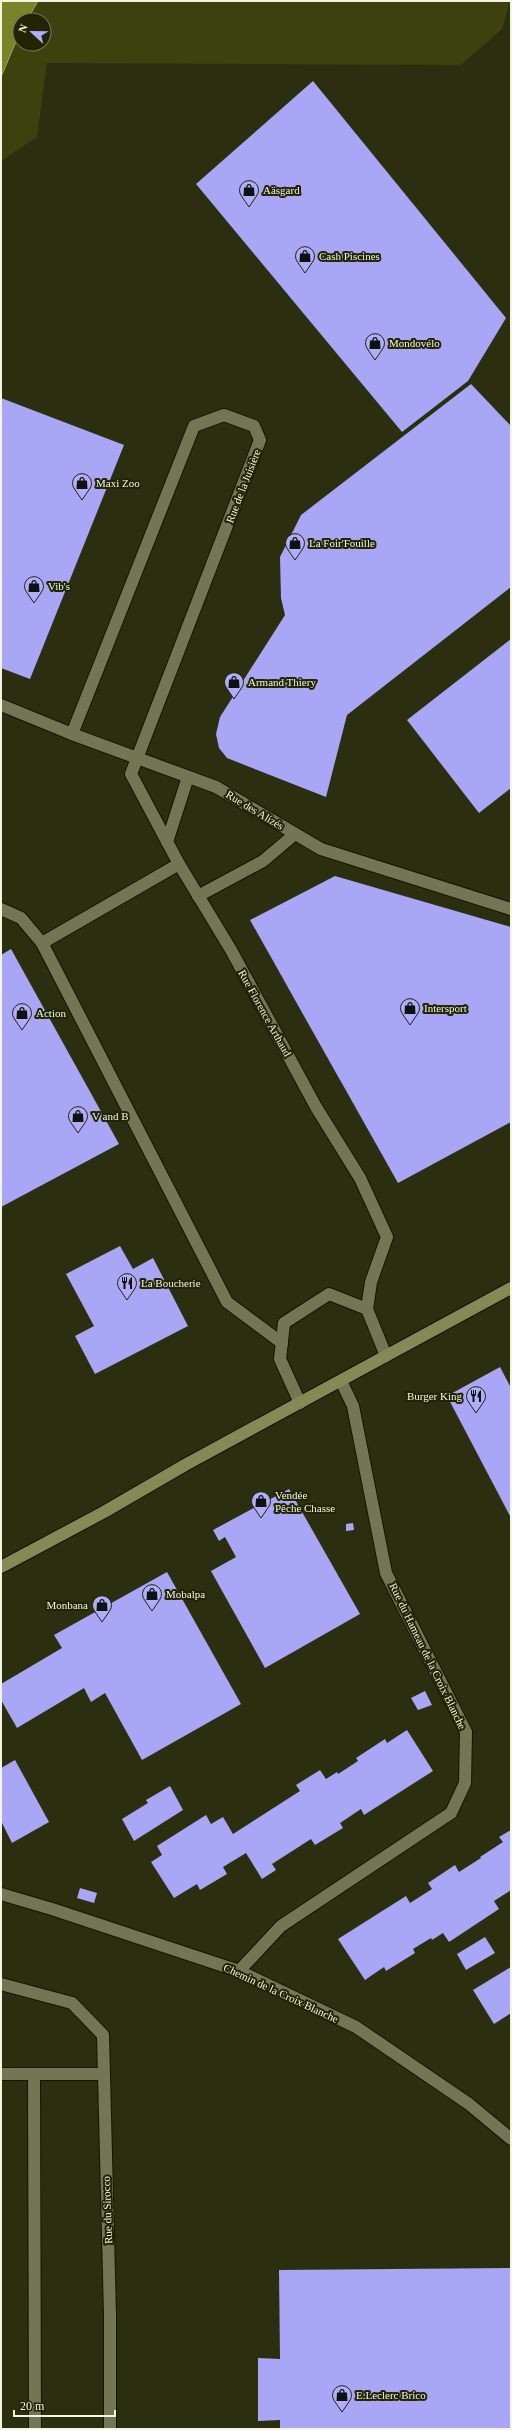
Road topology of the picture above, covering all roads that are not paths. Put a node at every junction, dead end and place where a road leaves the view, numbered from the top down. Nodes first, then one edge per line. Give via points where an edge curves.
1 (1, 705) edge
2 (72, 734) junction
3 (137, 759) junction
4 (188, 777) junction
5 (295, 834) junction
6 (167, 842) junction
7 (178, 864) junction
8 (198, 896) junction
9 (1, 909) edge
10 (511, 909) edge
11 (42, 944) junction
12 (511, 1288) edge
13 (367, 1309) junction
14 (282, 1343) junction
15 (386, 1356) junction
16 (341, 1381) junction
17 (300, 1403) junction
18 (1, 1566) edge
19 (1, 1894) edge
20 (238, 1971) junction
21 (1, 1984) edge
22 (1, 2074) edge
23 (34, 2074) junction
24 (104, 2074) junction
25 (511, 2139) edge
26 (35, 2429) edge
27 (110, 2429) edge

1 - 2 street, Rue des Alizés
2 - 3 street, Rue des Alizés
2 - 3 street, Rue de la Juisière via 194,426 224,415 254,426 260,440
3 - 4 street, Rue des Alizés
3 - 6 street, Rue de la Juisière via 131,774
4 - 5 street, Rue des Alizés via 216,787
4 - 6 street
5 - 8 street via 263,861
5 - 10 street, Rue des Alizés via 321,850
6 - 7 street, Rue Florence Arthaud
7 - 8 street, Rue Florence Arthaud
7 - 11 street
8 - 13 street, Rue Florence Arthaud via 231,950 316,1107 360,1178 387,1237 371,1282
9 - 11 street via 21,918
11 - 14 street via 227,1302
12 - 15 main road
13 - 14 street via 329,1294 284,1323
13 - 15 street
14 - 17 street via 280,1359
15 - 16 main road
16 - 17 main road
16 - 20 street, Rue du Hameau de la Croix Blanche via 353,1406 386,1573 466,1732 465,1783 451,1813 281,1926
17 - 18 main road
19 - 20 street, Chemin de la Croix Blanche
20 - 25 street, Chemin de la Croix Blanche via 356,2027 469,2104
21 - 24 street, Rue du Sirocco via 72,2003 103,2035
22 - 23 street
23 - 24 street
23 - 26 street
24 - 27 street, Rue du Sirocco

